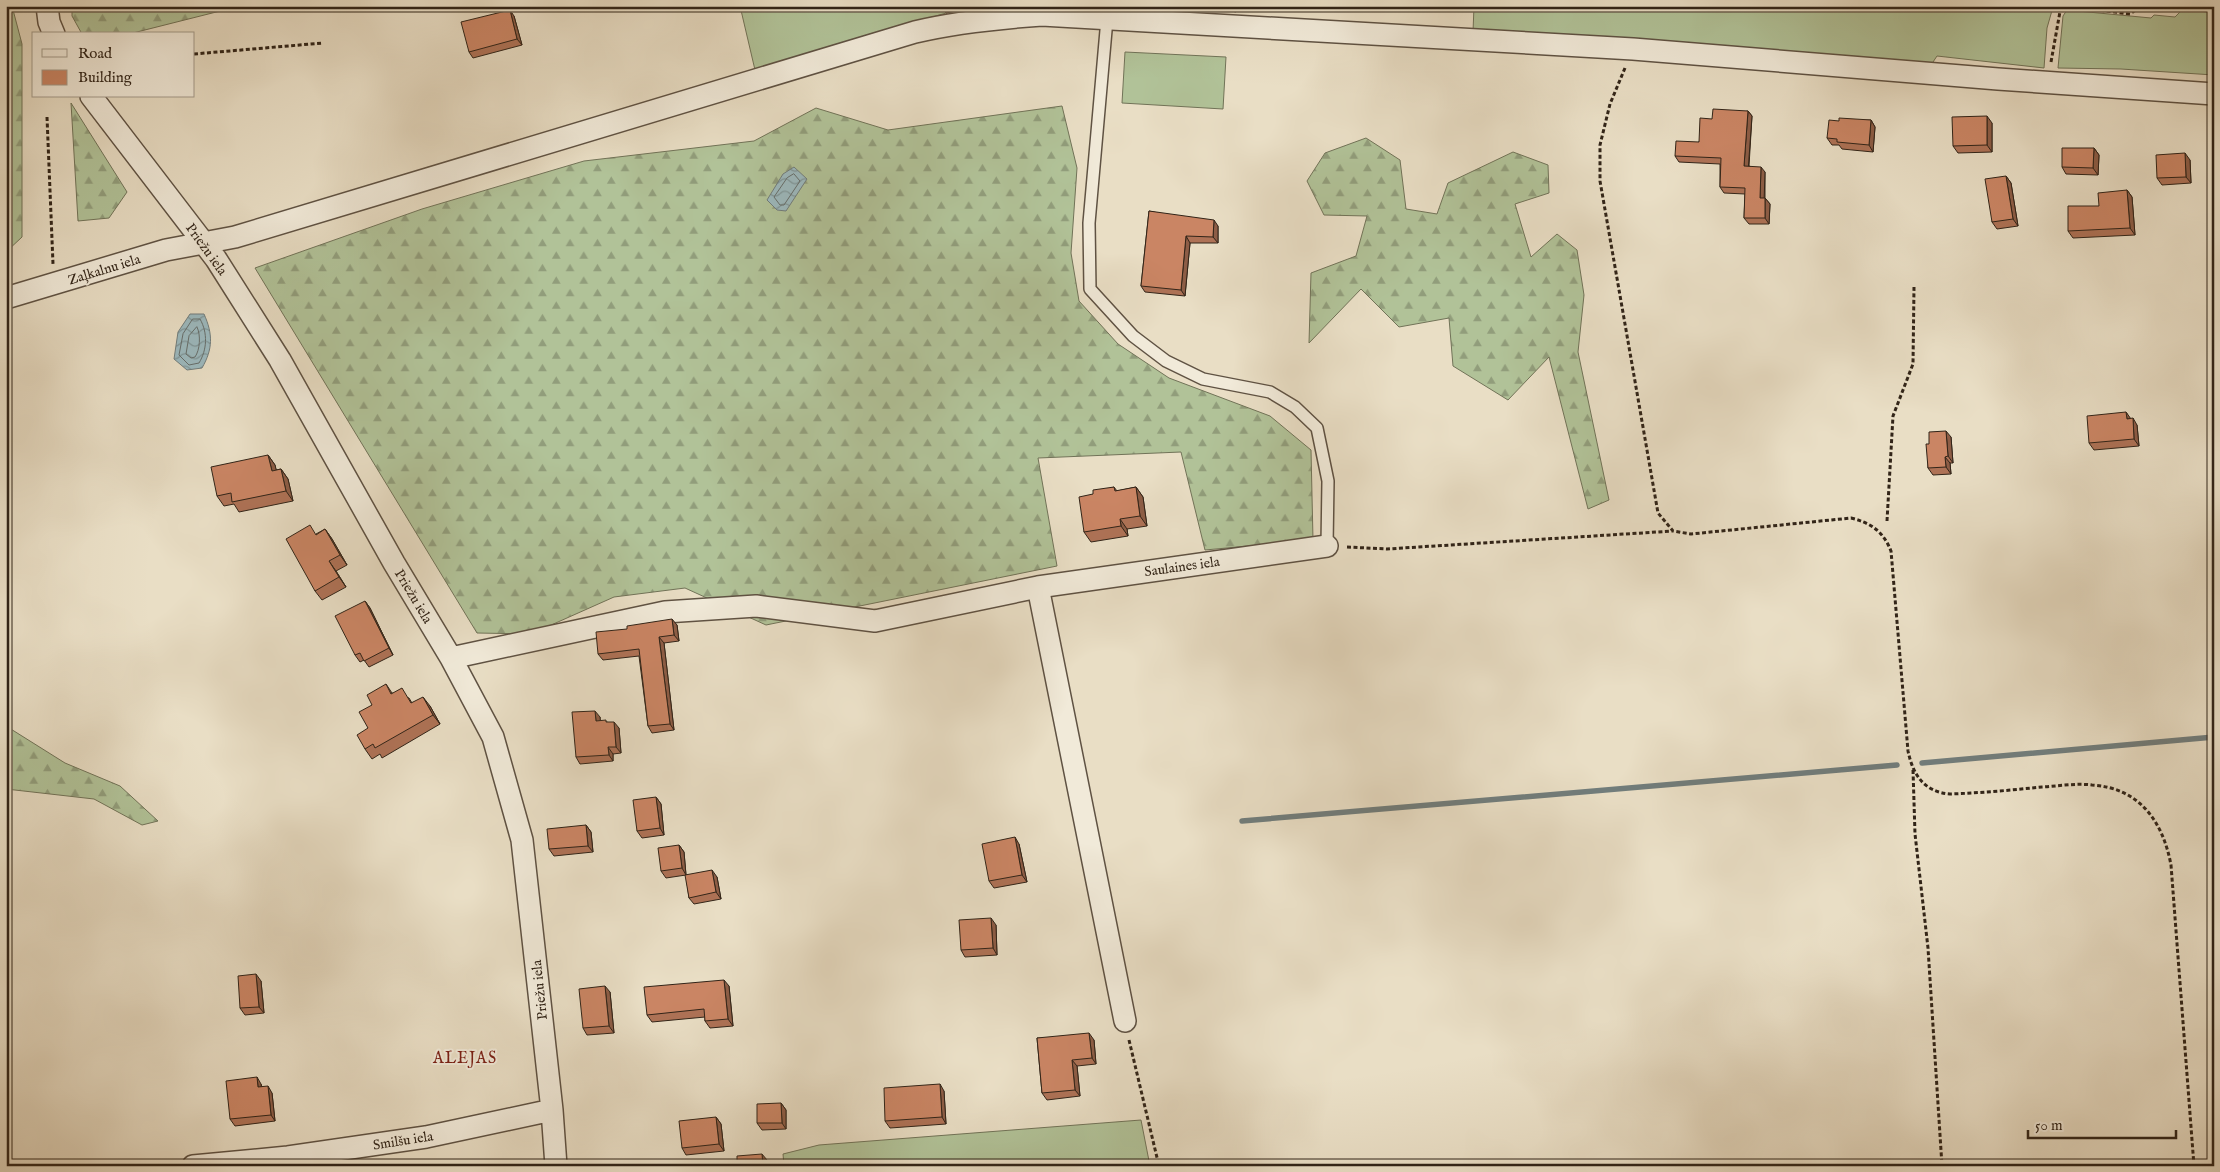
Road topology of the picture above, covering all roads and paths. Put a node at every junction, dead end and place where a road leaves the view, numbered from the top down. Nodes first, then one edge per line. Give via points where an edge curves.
1 (47, 6) edge
2 (2061, 6) edge
3 (2068, 6) edge
4 (2140, 7) edge
5 (1107, 19) junction
6 (53, 32) edge
7 (323, 43) dead end
8 (1633, 49) junction
9 (195, 54) edge
10 (2050, 70) dead end
11 (2214, 94) edge
12 (93, 98) edge
13 (47, 117) dead end
14 (203, 242) junction
15 (54, 284) junction
16 (1914, 287) dead end
17 (6, 298) edge
18 (1888, 521) dead end
19 (1673, 530) junction
20 (1327, 546) junction
21 (1038, 586) junction
22 (451, 658) junction
23 (1913, 770) junction
24 (1125, 1021) joint
25 (552, 1110) junction
26 (193, 1166) edge
27 (556, 1166) edge
28 (1159, 1166) edge
29 (1942, 1166) edge
30 (2194, 1166) edge

1 - 6 street
2 - 10 path
3 - 4 path via 2130,14
5 - 8 street, Zaļkalnu iela
5 - 14 street, Zaļkalnu iela via 1042,15 997,18 915,32 235,237
5 - 20 lane via 1088,223 1090,289 1133,336 1166,361 1203,379 1270,392 1296,407 1317,428 1328,481
7 - 9 path
8 - 11 street, Zaļkalnu iela
8 - 19 path via 1610,104 1600,145 1600,181 1658,513
12 - 14 street, Priežu iela
13 - 15 path
14 - 15 street, Zaļkalnu iela
14 - 22 street, Priežu iela via 280,360
15 - 17 street, Zaļkalnu iela
16 - 18 path via 1913,364 1893,416
19 - 20 path via 1387,549
19 - 23 path via 1690,534 1851,518 1878,530 1891,551 1908,752
20 - 21 street, Saulaines iela
21 - 22 street, Saulaines iela via 875,621 756,606 665,612
21 - 24 street
22 - 25 street, Priežu iela via 493,738 522,840
23 - 29 path via 1915,834 1928,948
23 - 30 path via 1928,788 1950,794 2083,784 2104,786 2130,797 2152,814 2162,830 2171,865
24 - 28 path
25 - 26 street, Smilšu iela via 426,1137 288,1157
25 - 27 street, Priežu iela

